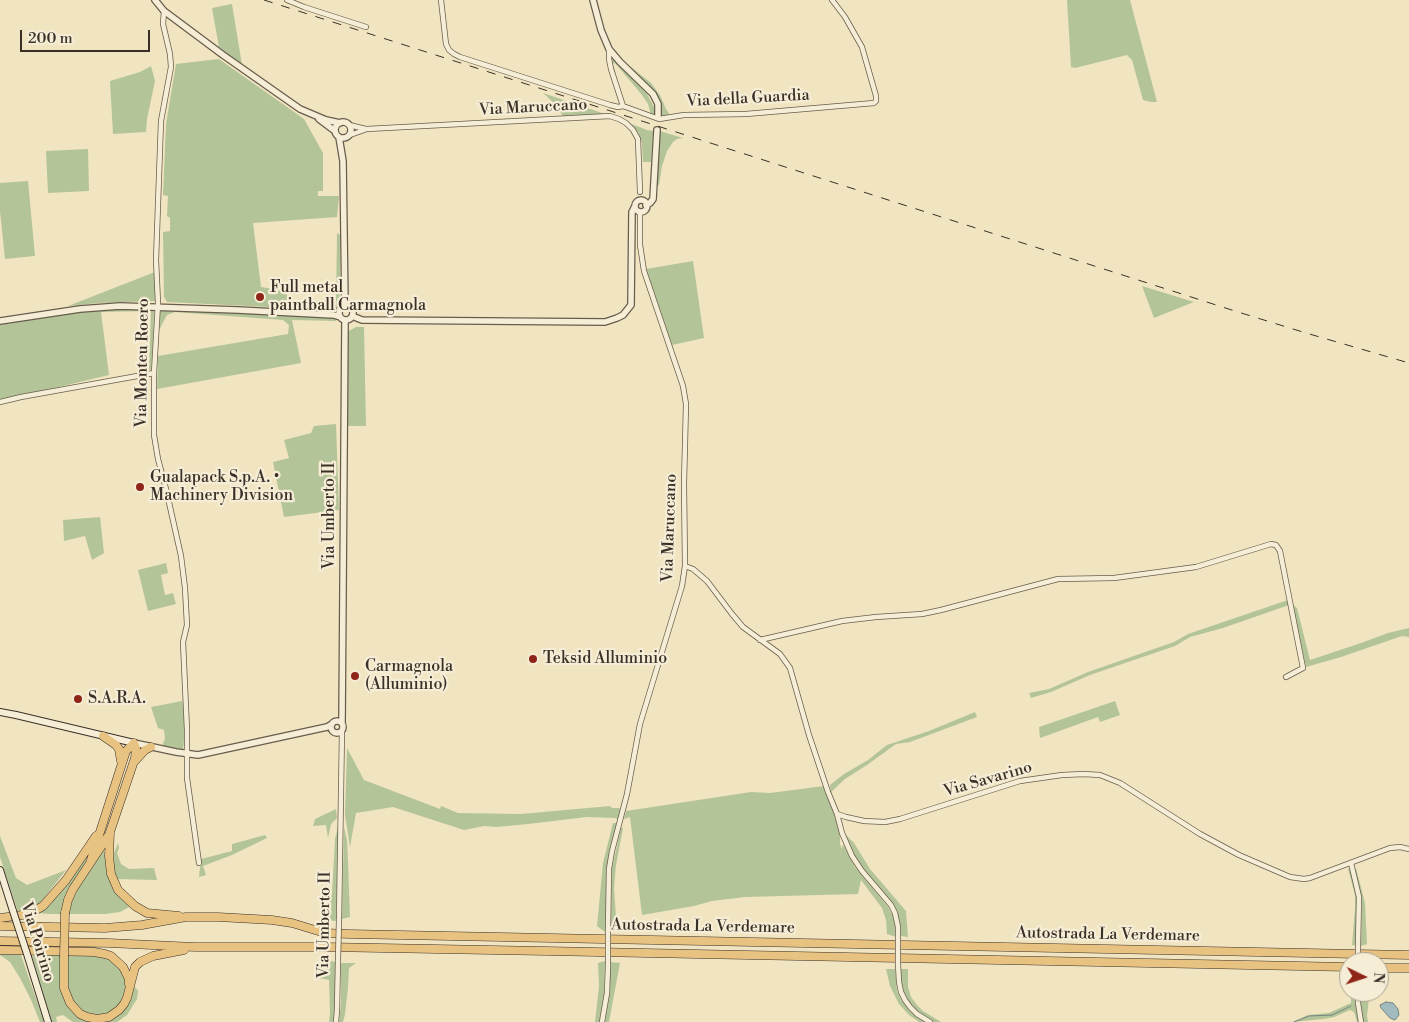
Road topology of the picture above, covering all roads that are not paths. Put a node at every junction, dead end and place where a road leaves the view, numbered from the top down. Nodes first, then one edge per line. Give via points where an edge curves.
1 (155, 0) edge
2 (287, 0) edge
3 (441, 0) edge
4 (593, 0) edge
5 (832, 0) edge
6 (164, 11) junction
7 (366, 27) dead end
8 (609, 49) junction
9 (623, 106) junction
10 (314, 115) junction
11 (658, 116) dead end
12 (340, 122) junction
13 (350, 125) junction
14 (367, 129) junction
15 (657, 130) dead end
16 (337, 134) junction
17 (348, 136) junction
18 (343, 160) junction
19 (640, 192) dead end
20 (646, 205) junction
21 (635, 206) junction
22 (640, 212) junction
23 (158, 305) junction
24 (345, 306) junction
25 (341, 316) junction
26 (352, 316) junction
27 (0, 320) edge
28 (154, 373) junction
29 (0, 402) edge
30 (685, 566) junction
31 (760, 640) junction
32 (1286, 677) dead end
33 (0, 712) edge
34 (340, 722) junction
35 (330, 727) junction
36 (341, 734) junction
37 (103, 736) junction
38 (134, 743) junction
39 (152, 747) junction
40 (186, 754) junction
41 (133, 763) junction
42 (122, 764) junction
43 (837, 814) junction
44 (100, 831) junction
45 (110, 832) junction
46 (1409, 849) edge
47 (91, 860) junction
48 (1351, 863) junction
49 (199, 864) dead end
50 (0, 870) edge
51 (186, 916) junction
52 (0, 918) edge
53 (0, 926) edge
54 (0, 941) edge
55 (195, 947) junction
56 (0, 950) edge
57 (1358, 952) edge
58 (1409, 955) edge
59 (1339, 967) edge
60 (1389, 968) edge
61 (1409, 968) edge
62 (130, 987) junction
63 (1358, 1002) edge
64 (48, 1022) edge
65 (336, 1022) edge
66 (602, 1022) edge
67 (930, 1022) edge
68 (1361, 1022) edge

1 - 6 street
2 - 7 street
3 - 9 street, Via della Guardia via 446,44 454,54 610,105
4 - 8 street
5 - 9 street, Via della Guardia via 862,47 874,103 658,119
6 - 10 street via 223,55
6 - 23 street, Via Monteu Roero via 163,24 171,67 161,124 156,260
8 - 9 street via 608,59
8 - 11 street via 653,94 658,104
10 - 12 street
10 - 16 street
12 - 13 street
12 - 16 street via 336,127
13 - 14 street, Via Maruccano
13 - 17 street via 352,130
14 - 17 street, Via Maruccano
14 - 19 street, Via Maruccano via 610,116 626,123 638,139
15 - 20 street via 653,199
16 - 17 street via 343,138
16 - 18 street
17 - 18 street
18 - 24 street
20 - 21 street via 640,200
20 - 22 street
21 - 22 street
21 - 26 street via 632,212 631,305 617,318 605,322 362,320
22 - 30 street, Via Maruccano via 644,271 683,386 686,404
23 - 25 street
23 - 27 street via 80,309
23 - 28 street, Via Monteu Roero
24 - 25 street
24 - 26 street via 351,308
25 - 26 street via 348,320
25 - 34 street, Via Umberto II
28 - 29 street
28 - 40 street, Via Monteu Roero via 154,435 185,588
30 - 31 street via 706,581 732,614
30 - 66 street, Via Maruccano, bridge via 682,586 640,724 612,851 607,993
31 - 32 street via 842,622 922,614 1058,579 1114,578 1196,567 1271,544 1280,551 1303,668
31 - 43 street via 780,654 790,668
33 - 37 main road
34 - 35 street via 334,722
34 - 36 street via 344,726
35 - 36 street
35 - 40 street via 215,752
36 - 65 street, Via Umberto II, bridge
37 - 38 main road
37 - 42 highway via 116,745
38 - 39 street
38 - 41 highway
38 - 42 highway via 126,751
39 - 40 street
39 - 41 highway
40 - 49 street, Via Monteu Roero via 186,778
41 - 45 highway
42 - 44 highway
43 - 48 street, Via Savarino via 885,822 1020,781 1092,774 1120,783 1206,837 1290,877 1310,878
43 - 67 street, bridge via 852,856 895,913 899,982 905,1000 917,1014
44 - 47 highway
44 - 52 highway via 66,880 43,906 29,914
45 - 47 highway
45 - 51 highway via 109,866 115,884 124,896 147,912
46 - 48 street, Via Savarino via 1390,848
47 - 62 highway, bridge via 69,896 65,913 66,994 73,1008 84,1016 98,1019 115,1014 124,1004
48 - 57 street, bridge via 1360,897
50 - 64 main road, Via Poirino, bridge
51 - 53 highway, Autostrada La Verdemare via 105,928
51 - 58 highway, Autostrada La Verdemare via 272,920 348,934
54 - 55 highway
55 - 59 highway, Autostrada La Verdemare via 546,950
55 - 62 highway via 140,962
56 - 62 highway via 105,954 123,967
60 - 61 highway
63 - 68 street

